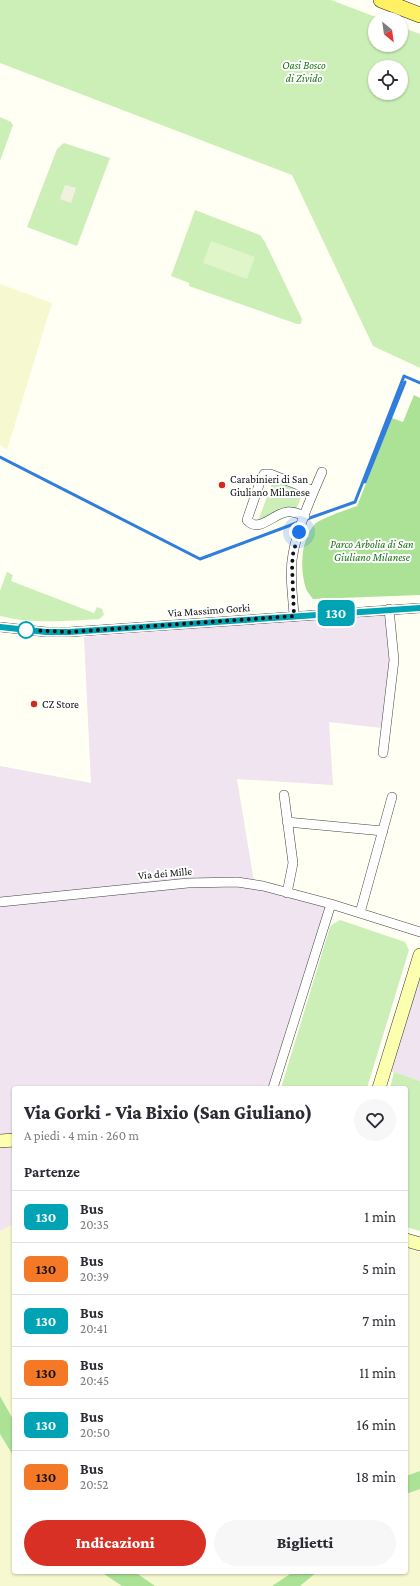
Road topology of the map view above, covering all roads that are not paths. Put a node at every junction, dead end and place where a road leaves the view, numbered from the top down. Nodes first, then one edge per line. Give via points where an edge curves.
1 (381, 0) edge
2 (420, 15) edge
3 (322, 472) dead end
4 (314, 491) junction
5 (305, 516) junction
6 (420, 608) edge
7 (389, 609) junction
8 (294, 616) junction
9 (0, 627) edge
10 (383, 753) dead end
11 (284, 796) dead end
12 (392, 797) dead end
13 (287, 822) junction
14 (382, 831) junction
15 (287, 893) junction
16 (0, 902) edge
17 (330, 904) junction
18 (360, 913) junction
19 (420, 932) edge
20 (420, 955) edge
21 (274, 1086) edge
22 (381, 1086) edge
23 (12, 1140) edge
24 (0, 1141) edge
25 (408, 1241) edge
26 (420, 1244) edge

1 - 2 main road
3 - 4 street
4 - 5 street
4 - 5 street via 264,474 247,520 258,525 288,512
5 - 8 street via 293,554
6 - 7 street, Via Massimo Gorki
7 - 8 street, Via Massimo Gorki
7 - 10 street via 394,660
8 - 9 street, Via Massimo Gorki via 69,632
11 - 13 street
12 - 14 street
13 - 14 street
13 - 15 street via 293,863
14 - 18 street
15 - 16 street, Via dei Mille via 248,883 206,882
15 - 17 street, Via dei Mille
17 - 18 street, Via dei Mille
17 - 21 street
18 - 19 street, Via dei Mille
20 - 22 street
23 - 24 street
25 - 26 street

